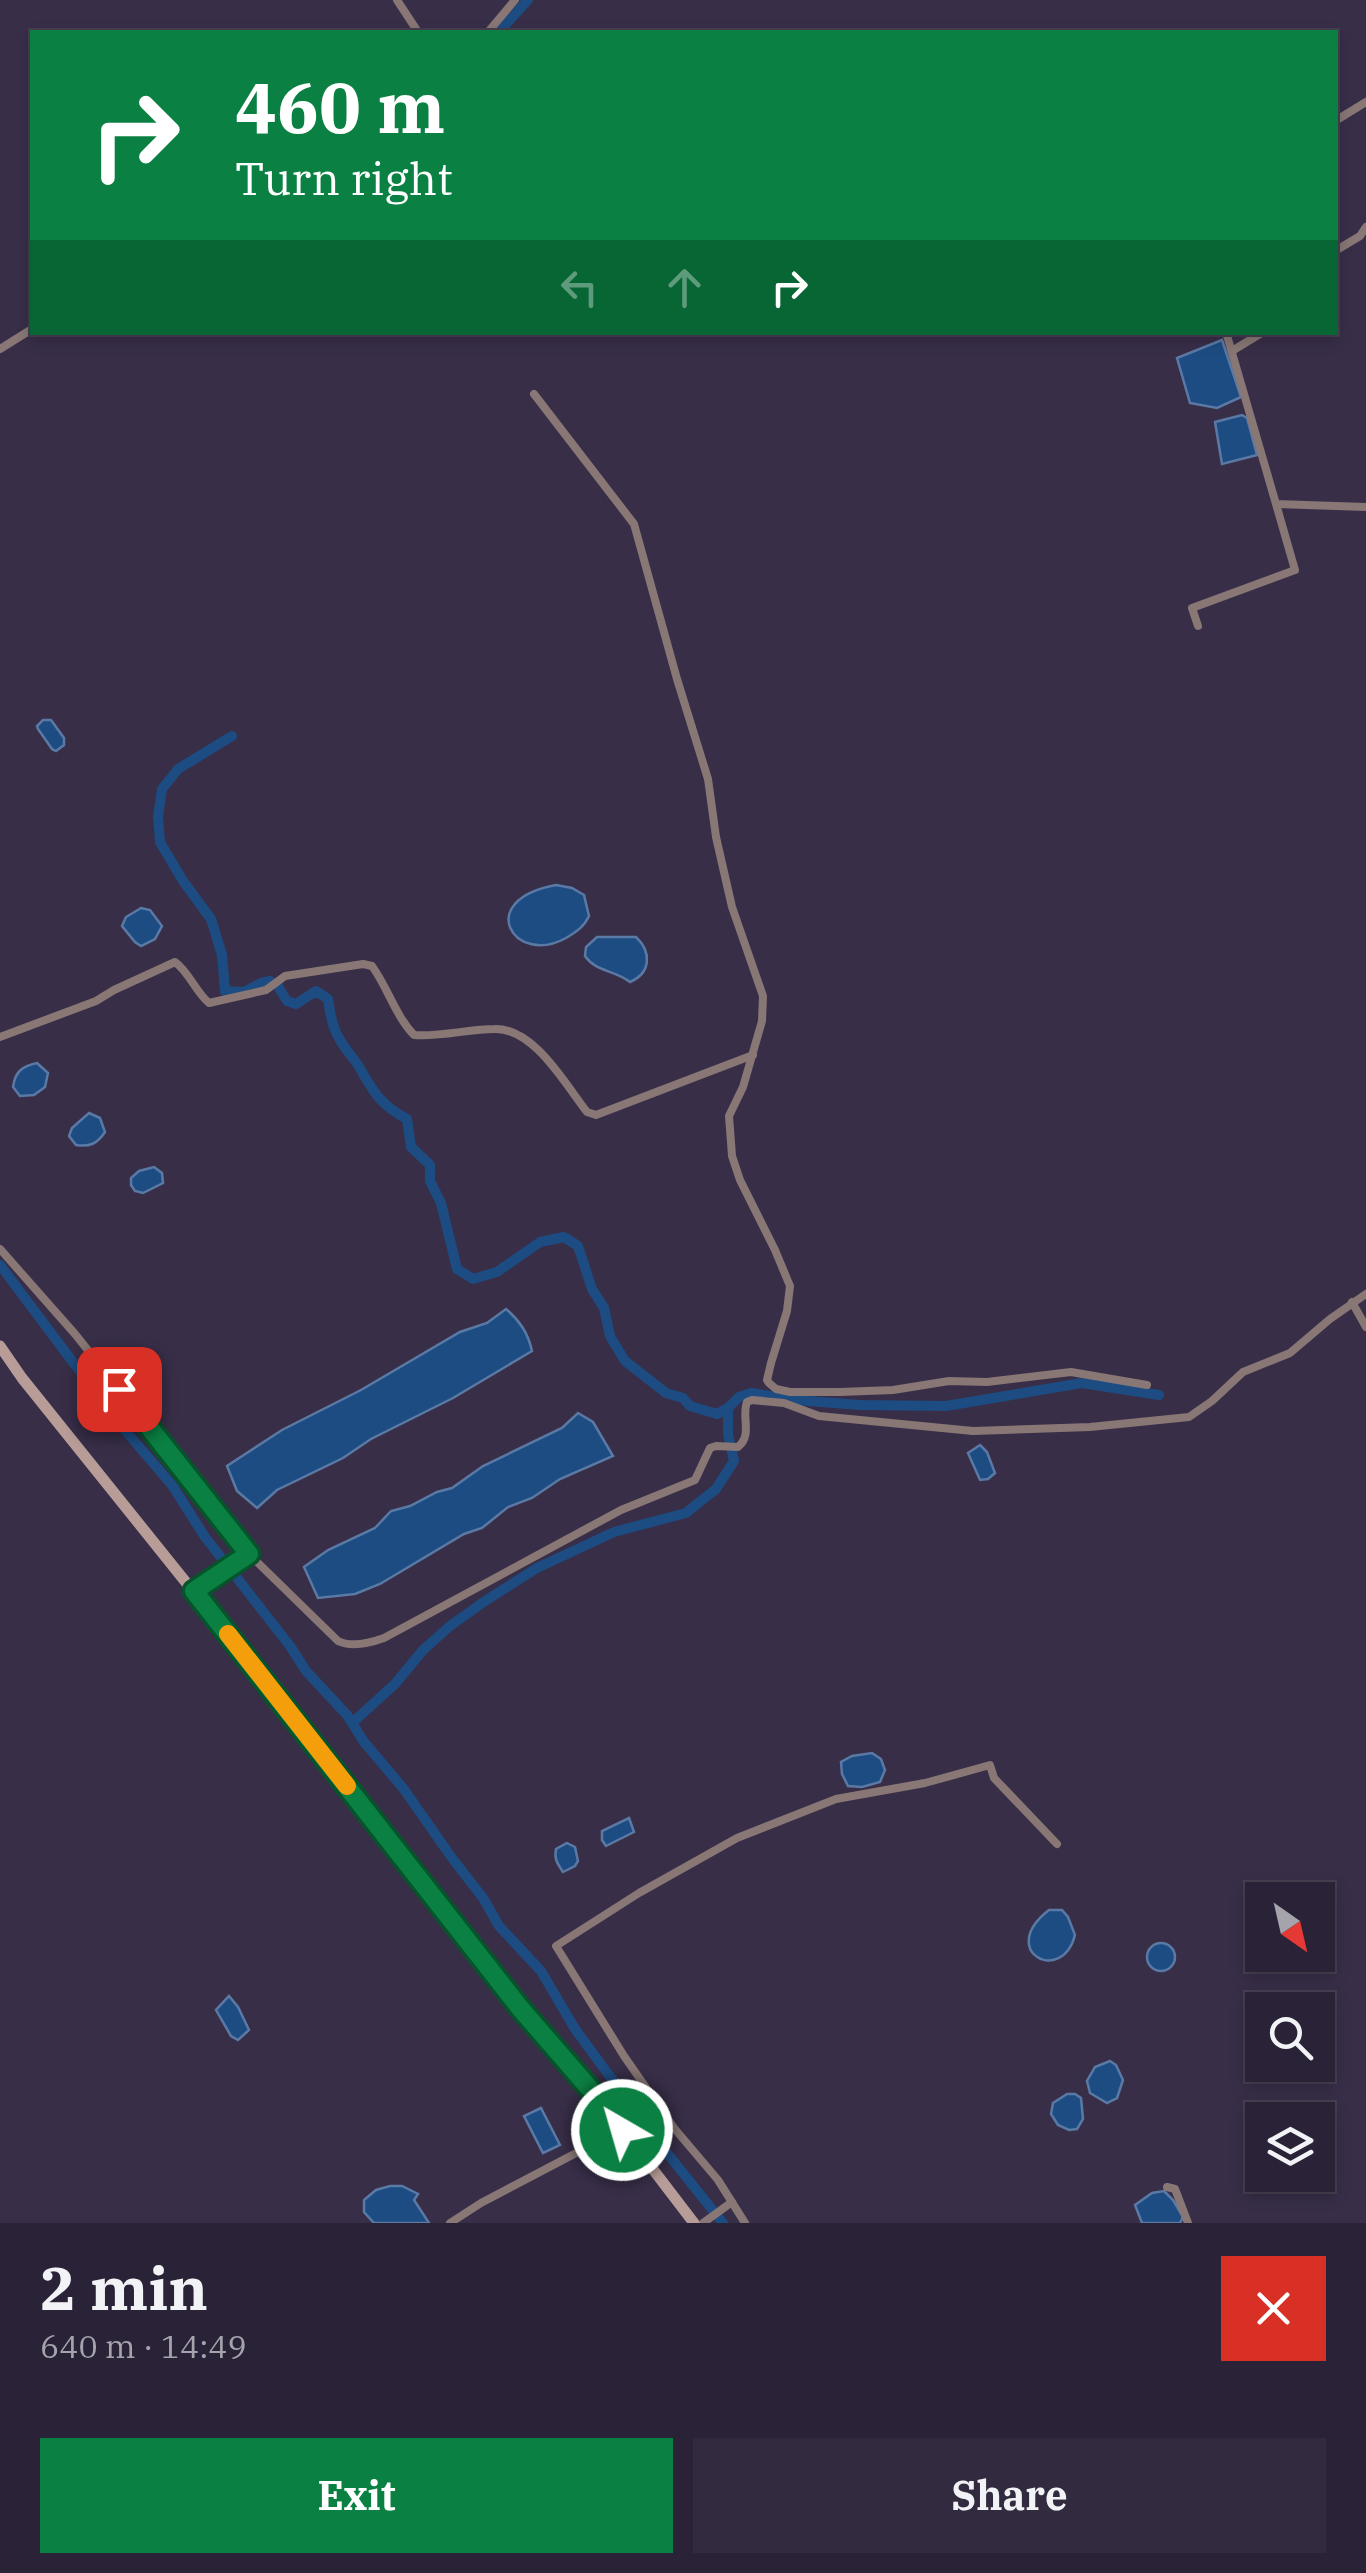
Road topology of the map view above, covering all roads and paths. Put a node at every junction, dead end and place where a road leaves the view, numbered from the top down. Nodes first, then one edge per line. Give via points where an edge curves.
1 (397, 0) edge
2 (515, 0) edge
3 (417, 30) edge
4 (490, 30) edge
5 (1366, 102) edge
6 (1338, 119) edge
7 (1366, 227) edge
8 (1338, 249) edge
9 (30, 330) edge
10 (1227, 335) edge
11 (1258, 335) edge
12 (0, 349) edge
13 (1232, 352) junction
14 (534, 394) dead end
15 (1276, 504) junction
16 (1366, 506) edge
17 (1198, 626) dead end
18 (0, 1036) edge
19 (752, 1055) junction
20 (0, 1249) edge
21 (1366, 1294) edge
22 (1352, 1302) junction
23 (1366, 1327) edge
24 (0, 1346) edge
25 (1148, 1385) dead end
26 (246, 1555) junction
27 (194, 1591) junction
28 (1057, 1844) dead end
29 (622, 2130) junction
30 (1167, 2186) dead end
31 (732, 2202) junction
32 (450, 2223) edge
33 (694, 2223) edge
34 (703, 2223) edge
35 (745, 2223) edge
36 (1188, 2223) edge

1 - 3 street
2 - 4 street
5 - 6 street
7 - 8 street
9 - 12 street
10 - 13 street
11 - 13 street
13 - 15 street
14 - 19 street via 634,524 708,779 732,907 763,996
15 - 16 street
15 - 17 street via 1296,570 1192,608
18 - 19 street via 96,1002 175,962 209,1002 266,990 285,976 363,964 377,972 414,1035 515,1033 596,1115
19 - 25 street via 729,1116 740,1180 790,1286 768,1374 772,1386 790,1392 893,1390 1071,1372
20 - 26 street
21 - 22 street
22 - 23 street
22 - 26 street via 1290,1353 1243,1372 1190,1416 972,1431 746,1402 744,1442 710,1448 695,1480 621,1510 367,1643 338,1642
24 - 27 street
26 - 27 street
27 - 29 street
28 - 31 street via 990,1766 836,1799 737,1838 556,1946 624,2056
29 - 32 street
29 - 33 street
30 - 36 street via 1175,2189
31 - 34 street
31 - 35 street

